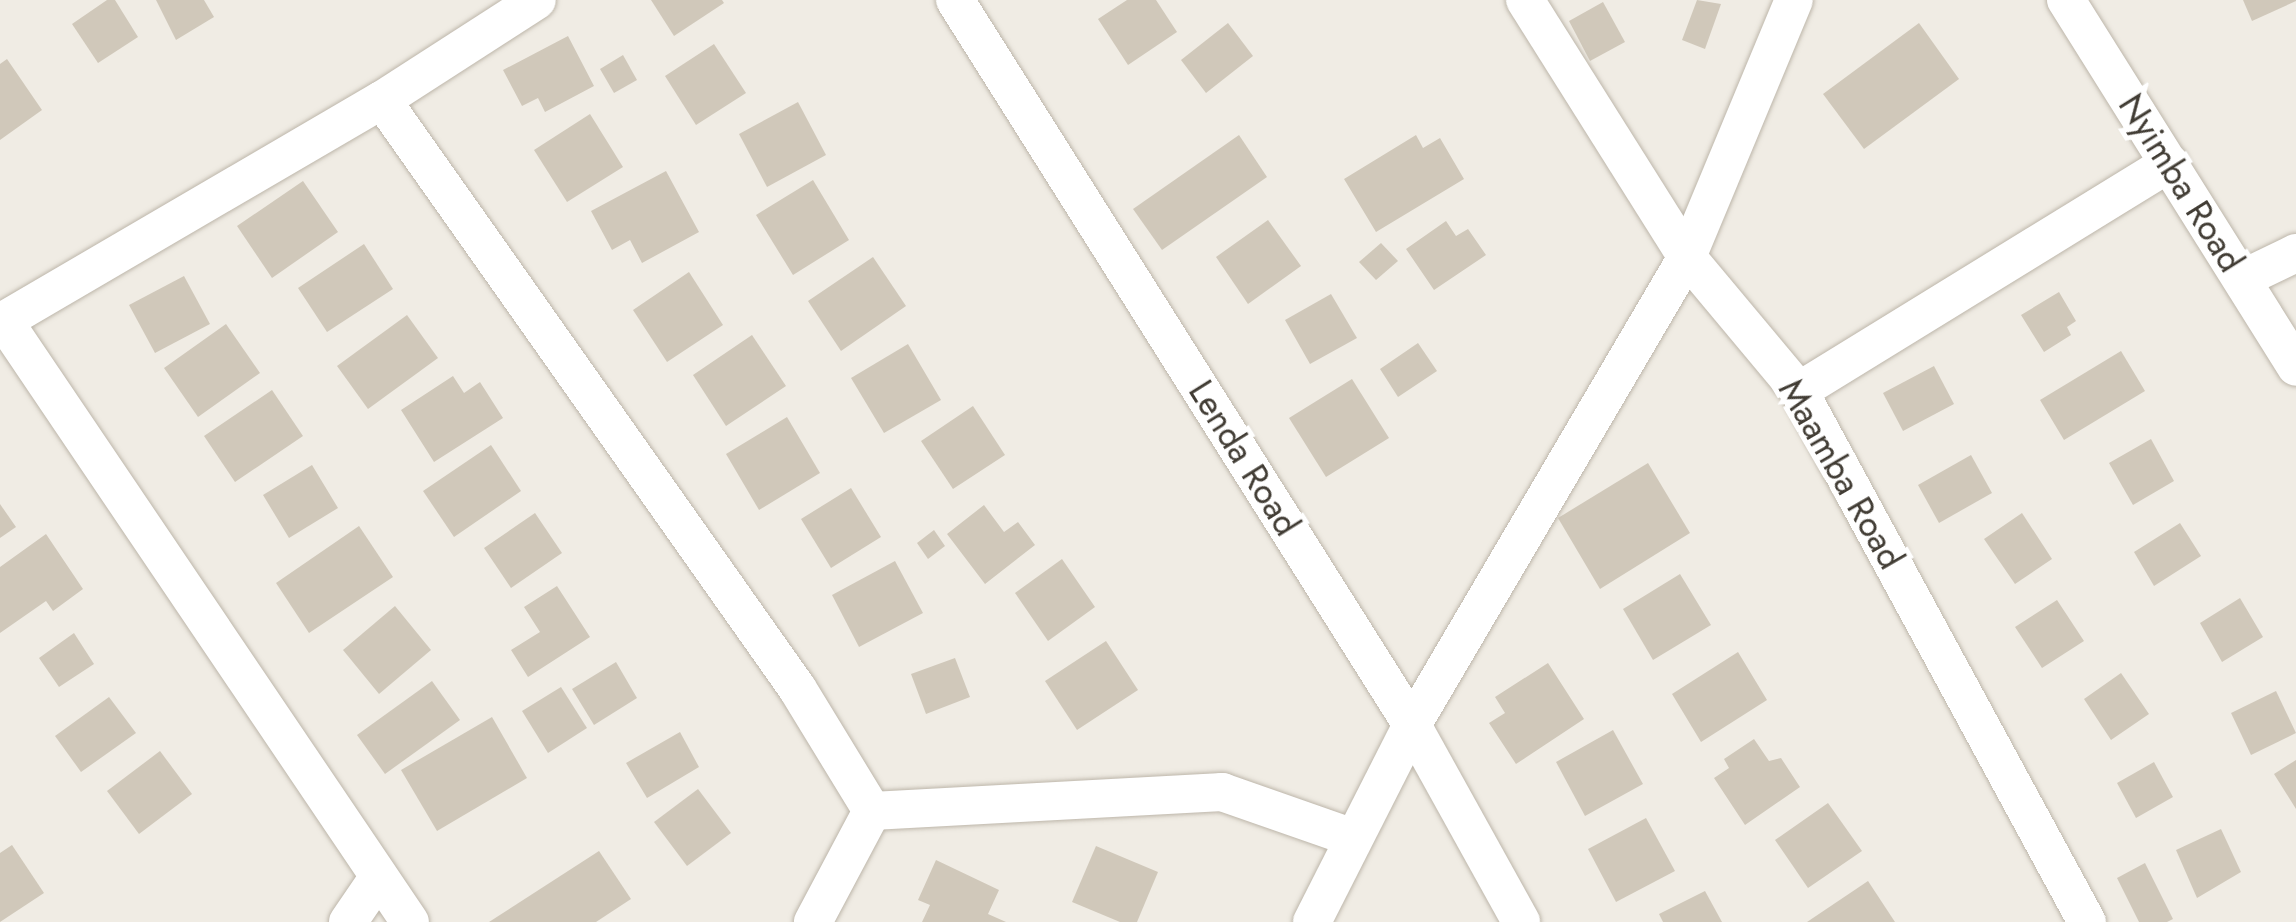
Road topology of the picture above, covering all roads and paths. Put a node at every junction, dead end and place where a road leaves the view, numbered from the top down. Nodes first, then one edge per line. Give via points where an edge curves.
1 (536, 0) edge
2 (955, 0) edge
3 (1525, 0) edge
4 (1794, 0) edge
5 (2066, 0) edge
6 (382, 100) junction
7 (2170, 163) junction
8 (2296, 253) edge
9 (1687, 256) junction
10 (2242, 280) junction
11 (2, 322) edge
12 (2296, 368) edge
13 (1799, 391) junction
14 (1412, 725) junction
15 (872, 811) junction
16 (1353, 838) junction
17 (378, 878) junction
18 (348, 922) edge
19 (410, 922) edge
20 (813, 922) edge
21 (1312, 922) edge
22 (1521, 922) edge
23 (2087, 922) edge

1 - 6 street
2 - 14 street, Lenda Road
3 - 9 street, Maamba Road
4 - 9 street
5 - 7 street, Nyimba Road
6 - 11 street
6 - 15 street via 797,688
7 - 10 street, Nyimba Road
7 - 13 street
8 - 10 street
9 - 13 street, Maamba Road
9 - 14 street
10 - 12 street, Nyimba Road
11 - 17 street
13 - 23 street, Maamba Road
14 - 16 street
14 - 22 street, Lenda Road
15 - 16 street via 1222,792
15 - 20 street
16 - 21 street
17 - 18 street
17 - 19 street

